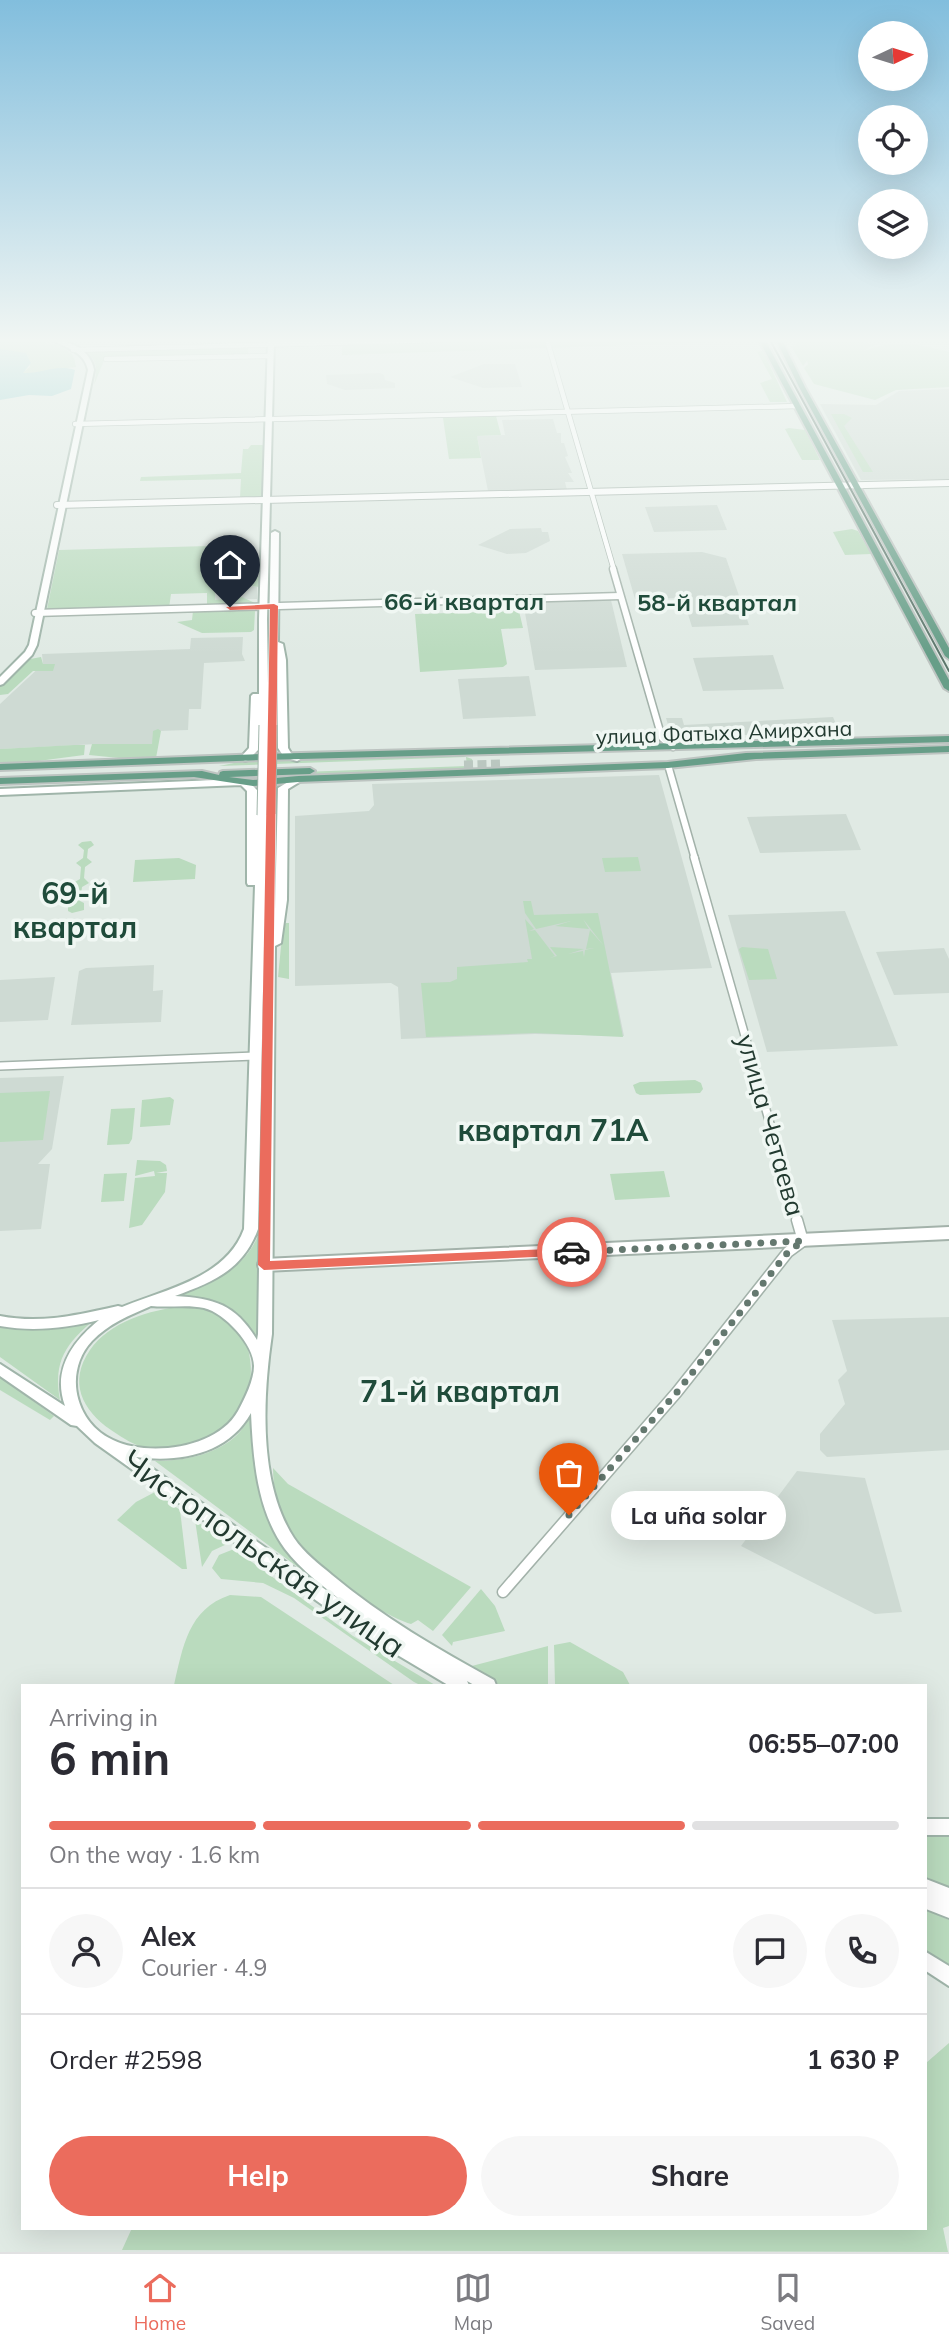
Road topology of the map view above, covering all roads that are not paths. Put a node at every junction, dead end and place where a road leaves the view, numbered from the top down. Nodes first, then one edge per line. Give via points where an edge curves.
1 (73, 445) edge
2 (272, 445) edge
3 (577, 445) edge
4 (818, 445) edge
5 (835, 445) edge
6 (949, 482) edge
7 (838, 484) junction
8 (856, 484) junction
9 (590, 492) junction
10 (271, 501) junction
11 (60, 505) junction
12 (620, 596) junction
13 (269, 606) junction
14 (38, 613) junction
15 (274, 631) junction
16 (263, 637) junction
17 (949, 656) edge
18 (0, 676) edge
19 (0, 682) edge
20 (949, 688) edge
21 (268, 725) junction
22 (282, 735) junction
23 (254, 736) junction
24 (662, 738) junction
25 (676, 747) junction
26 (637, 748) junction
27 (901, 748) junction
28 (948, 748) edge
29 (509, 751) junction
30 (730, 751) junction
31 (755, 756) junction
32 (241, 758) junction
33 (297, 758) junction
34 (701, 762) junction
35 (461, 763) junction
36 (106, 764) junction
37 (668, 765) junction
38 (0, 767) edge
39 (512, 770) junction
40 (197, 772) junction
41 (155, 773) junction
42 (298, 779) junction
43 (0, 781) edge
44 (243, 782) junction
45 (42, 784) junction
46 (57, 790) junction
47 (0, 792) edge
48 (282, 801) junction
49 (251, 802) junction
50 (267, 815) junction
51 (259, 941) junction
52 (270, 967) junction
53 (255, 1056) junction
54 (0, 1066) edge
55 (949, 1233) edge
56 (803, 1241) junction
57 (264, 1265) junction
58 (146, 1303) junction
59 (125, 1310) junction
60 (0, 1321) edge
61 (0, 1369) edge
62 (260, 1369) junction
63 (87, 1430) junction
64 (104, 1442) junction
65 (503, 1592) dead end
66 (459, 1684) edge
67 (486, 1684) edge
68 (927, 1827) edge
69 (949, 1827) edge
70 (927, 1887) edge
71 (949, 1897) edge
72 (927, 1901) edge
73 (949, 1910) edge
74 (927, 1962) edge
75 (949, 1977) edge

1 - 11 main road
2 - 10 main road, Чистопольская улица
3 - 9 street
4 - 7 main road
5 - 8 main road
6 - 8 street
7 - 8 street
7 - 9 street
7 - 20 main road
8 - 17 main road
9 - 10 street
9 - 12 street
10 - 11 street
10 - 13 main road, Чистопольская улица
11 - 14 main road
12 - 13 street
12 - 24 street
13 - 14 street
13 - 15 main road, Чистопольская улица
13 - 16 main road, Чистопольская улица
14 - 18 main road via 26,649
14 - 19 main road via 29,653
15 - 21 main road, Чистопольская улица
15 - 22 main road via 282,660
16 - 21 main road, Чистопольская улица
16 - 23 main road via 257,662
21 - 50 main road, Чистопольская улица, bridge
22 - 23 main road via 266,741
22 - 33 main road via 285,754
23 - 32 main road via 254,749
24 - 25 street
24 - 26 street
25 - 26 main road
25 - 28 main road
25 - 30 main road
26 - 29 main road
27 - 28 main road, улица Фатыха Амирхана
27 - 30 main road, улица Фатыха Амирхана
27 - 31 main road, улица Фатыха Амирхана
28 - 34 main road
29 - 35 main road
29 - 39 main road via 492,762
30 - 31 main road, улица Фатыха Амирхана via 500,761
31 - 34 main road
32 - 33 main road
32 - 36 main road
32 - 40 main road
33 - 35 main road
34 - 37 main road
35 - 39 main road
35 - 40 main road
35 - 42 main road
36 - 38 main road
36 - 41 main road
37 - 39 main road
37 - 56 street, улица Четаева
40 - 41 main road
40 - 44 main road
41 - 43 main road
41 - 45 main road via 119,781
42 - 44 main road
42 - 48 main road via 284,786
43 - 45 main road
44 - 46 main road
44 - 49 main road via 251,788
45 - 46 main road
46 - 47 main road
48 - 49 main road via 269,796
48 - 52 main road via 282,900
49 - 51 main road via 253,931
50 - 51 main road, Чистопольская улица
50 - 52 main road, Чистопольская улица
51 - 53 main road, Чистопольская улица
52 - 57 main road, Чистопольская улица
53 - 54 street
53 - 58 main road, Чистопольская улица via 251,1229 246,1244 220,1271
55 - 56 street
56 - 57 street
56 - 65 street, улица Четаева via 788,1252 677,1392
57 - 62 main road, Чистопольская улица via 265,1334
58 - 59 main road, Чистопольская улица
58 - 62 main road, Чистопольская улица via 199,1303 219,1308 236,1318 248,1333
59 - 60 main road via 52,1326
59 - 63 main road, Чистопольская улица via 88,1338 68,1372 72,1409
61 - 63 main road
62 - 64 main road, Чистопольская улица via 239,1422 202,1447 150,1454
62 - 67 main road, Чистопольская улица via 260,1436 267,1493 286,1540 332,1585 375,1616
63 - 64 main road, Чистопольская улица
64 - 66 main road, Чистопольская улица via 375,1633
68 - 69 main road
70 - 71 main road
72 - 73 main road
74 - 75 main road

